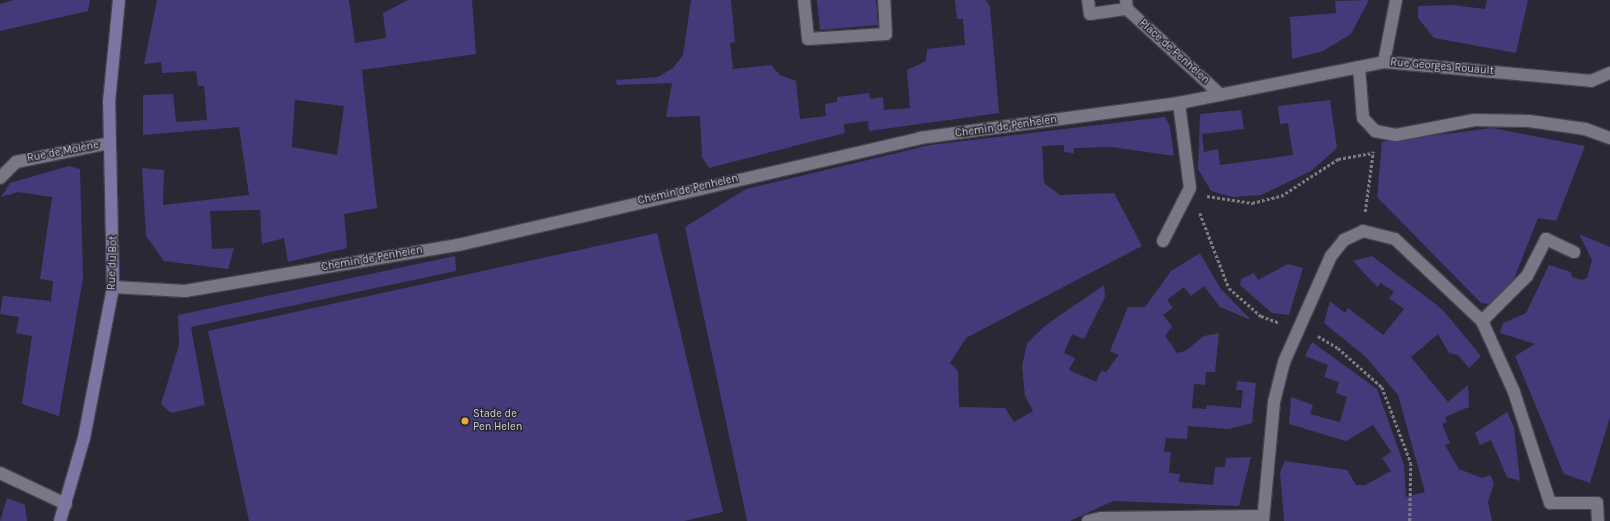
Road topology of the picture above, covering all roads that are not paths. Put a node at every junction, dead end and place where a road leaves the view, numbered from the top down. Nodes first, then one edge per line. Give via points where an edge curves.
1 (119, 0) edge
2 (804, 0) edge
3 (884, 0) edge
4 (1088, 0) edge
5 (1396, 0) edge
6 (1127, 5) edge
7 (1384, 62) junction
8 (1359, 67) junction
9 (1610, 73) edge
10 (1221, 95) junction
11 (1179, 103) junction
12 (1610, 138) edge
13 (109, 143) junction
14 (0, 178) edge
15 (1163, 242) dead end
16 (1574, 252) dead end
17 (113, 287) junction
18 (1482, 321) junction
19 (0, 473) edge
20 (66, 504) junction
21 (1262, 519) edge
22 (60, 521) edge
23 (1088, 521) edge
24 (1598, 521) edge

1 - 13 street, Rue du Bot via 109,102
2 - 3 street via 808,39 886,34
4 - 6 street, Place de Penhelen via 1090,14
5 - 7 street
6 - 10 street, Place de Penhelen
7 - 8 street, Rue Georges Rouault
7 - 9 street, Rue Georges Rouault via 1591,82
8 - 10 street, Rue Georges Rouault
8 - 12 street via 1363,118 1375,131 1396,135 1475,120 1529,121 1585,129
10 - 11 street, Rue Georges Rouault
11 - 15 street via 1190,188
11 - 17 street, Chemin de Penhelen via 920,138 458,245 193,290
13 - 14 street, Rue de Molène via 16,162
13 - 17 street, Rue du Bot via 114,223
16 - 18 street via 1546,239 1527,276
17 - 20 street, Rue du Bot via 107,336
18 - 21 street via 1395,239 1363,231 1344,240 1331,256 1284,362 1274,402
18 - 24 street via 1514,392 1550,503 1597,503
19 - 20 street
20 - 22 street, Rue du Bot
21 - 23 street via 1101,518

